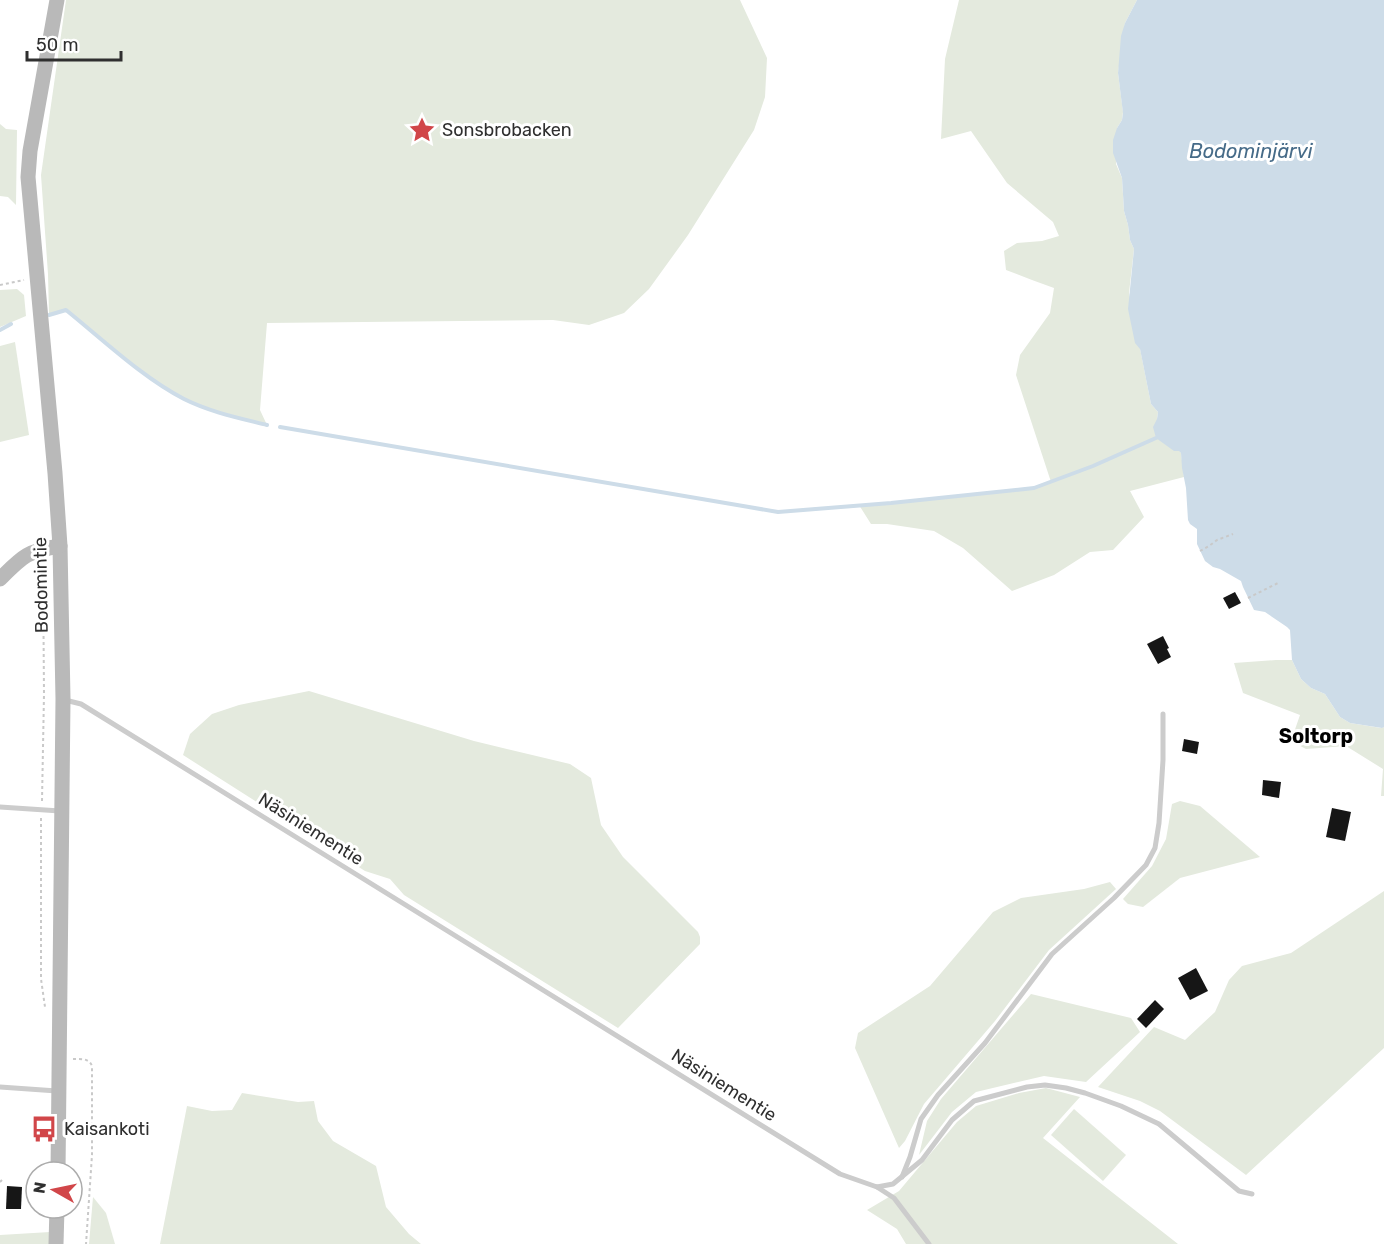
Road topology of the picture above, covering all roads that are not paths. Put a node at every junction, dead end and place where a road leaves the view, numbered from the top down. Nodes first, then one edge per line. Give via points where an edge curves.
1 (57, 0) edge
2 (60, 546) junction
3 (0, 579) edge
4 (63, 699) junction
5 (1163, 714) dead end
6 (0, 807) edge
7 (62, 812) junction
8 (0, 1087) edge
9 (59, 1091) junction
10 (58, 1160) edge
11 (901, 1178) junction
12 (877, 1187) junction
13 (1252, 1194) dead end
14 (57, 1220) edge
15 (56, 1244) edge
16 (929, 1244) edge

1 - 2 main road, Bodomintie via 28,177
2 - 3 main road via 37,549 21,558
2 - 4 main road, Bodomintie
4 - 7 main road, Bodomintie
4 - 12 lane, Näsiniementie via 81,704 840,1174
5 - 11 lane via 1159,823 1155,848 1146,865 1052,954 985,1043 938,1095 921,1119
6 - 7 lane
7 - 9 main road, Bodomintie
8 - 9 lane
9 - 10 main road, Bodomintie
11 - 12 lane
11 - 13 lane via 974,1101 1045,1085 1085,1093 1159,1124 1239,1191
12 - 16 lane, Näsiniementie via 894,1198
14 - 15 main road

